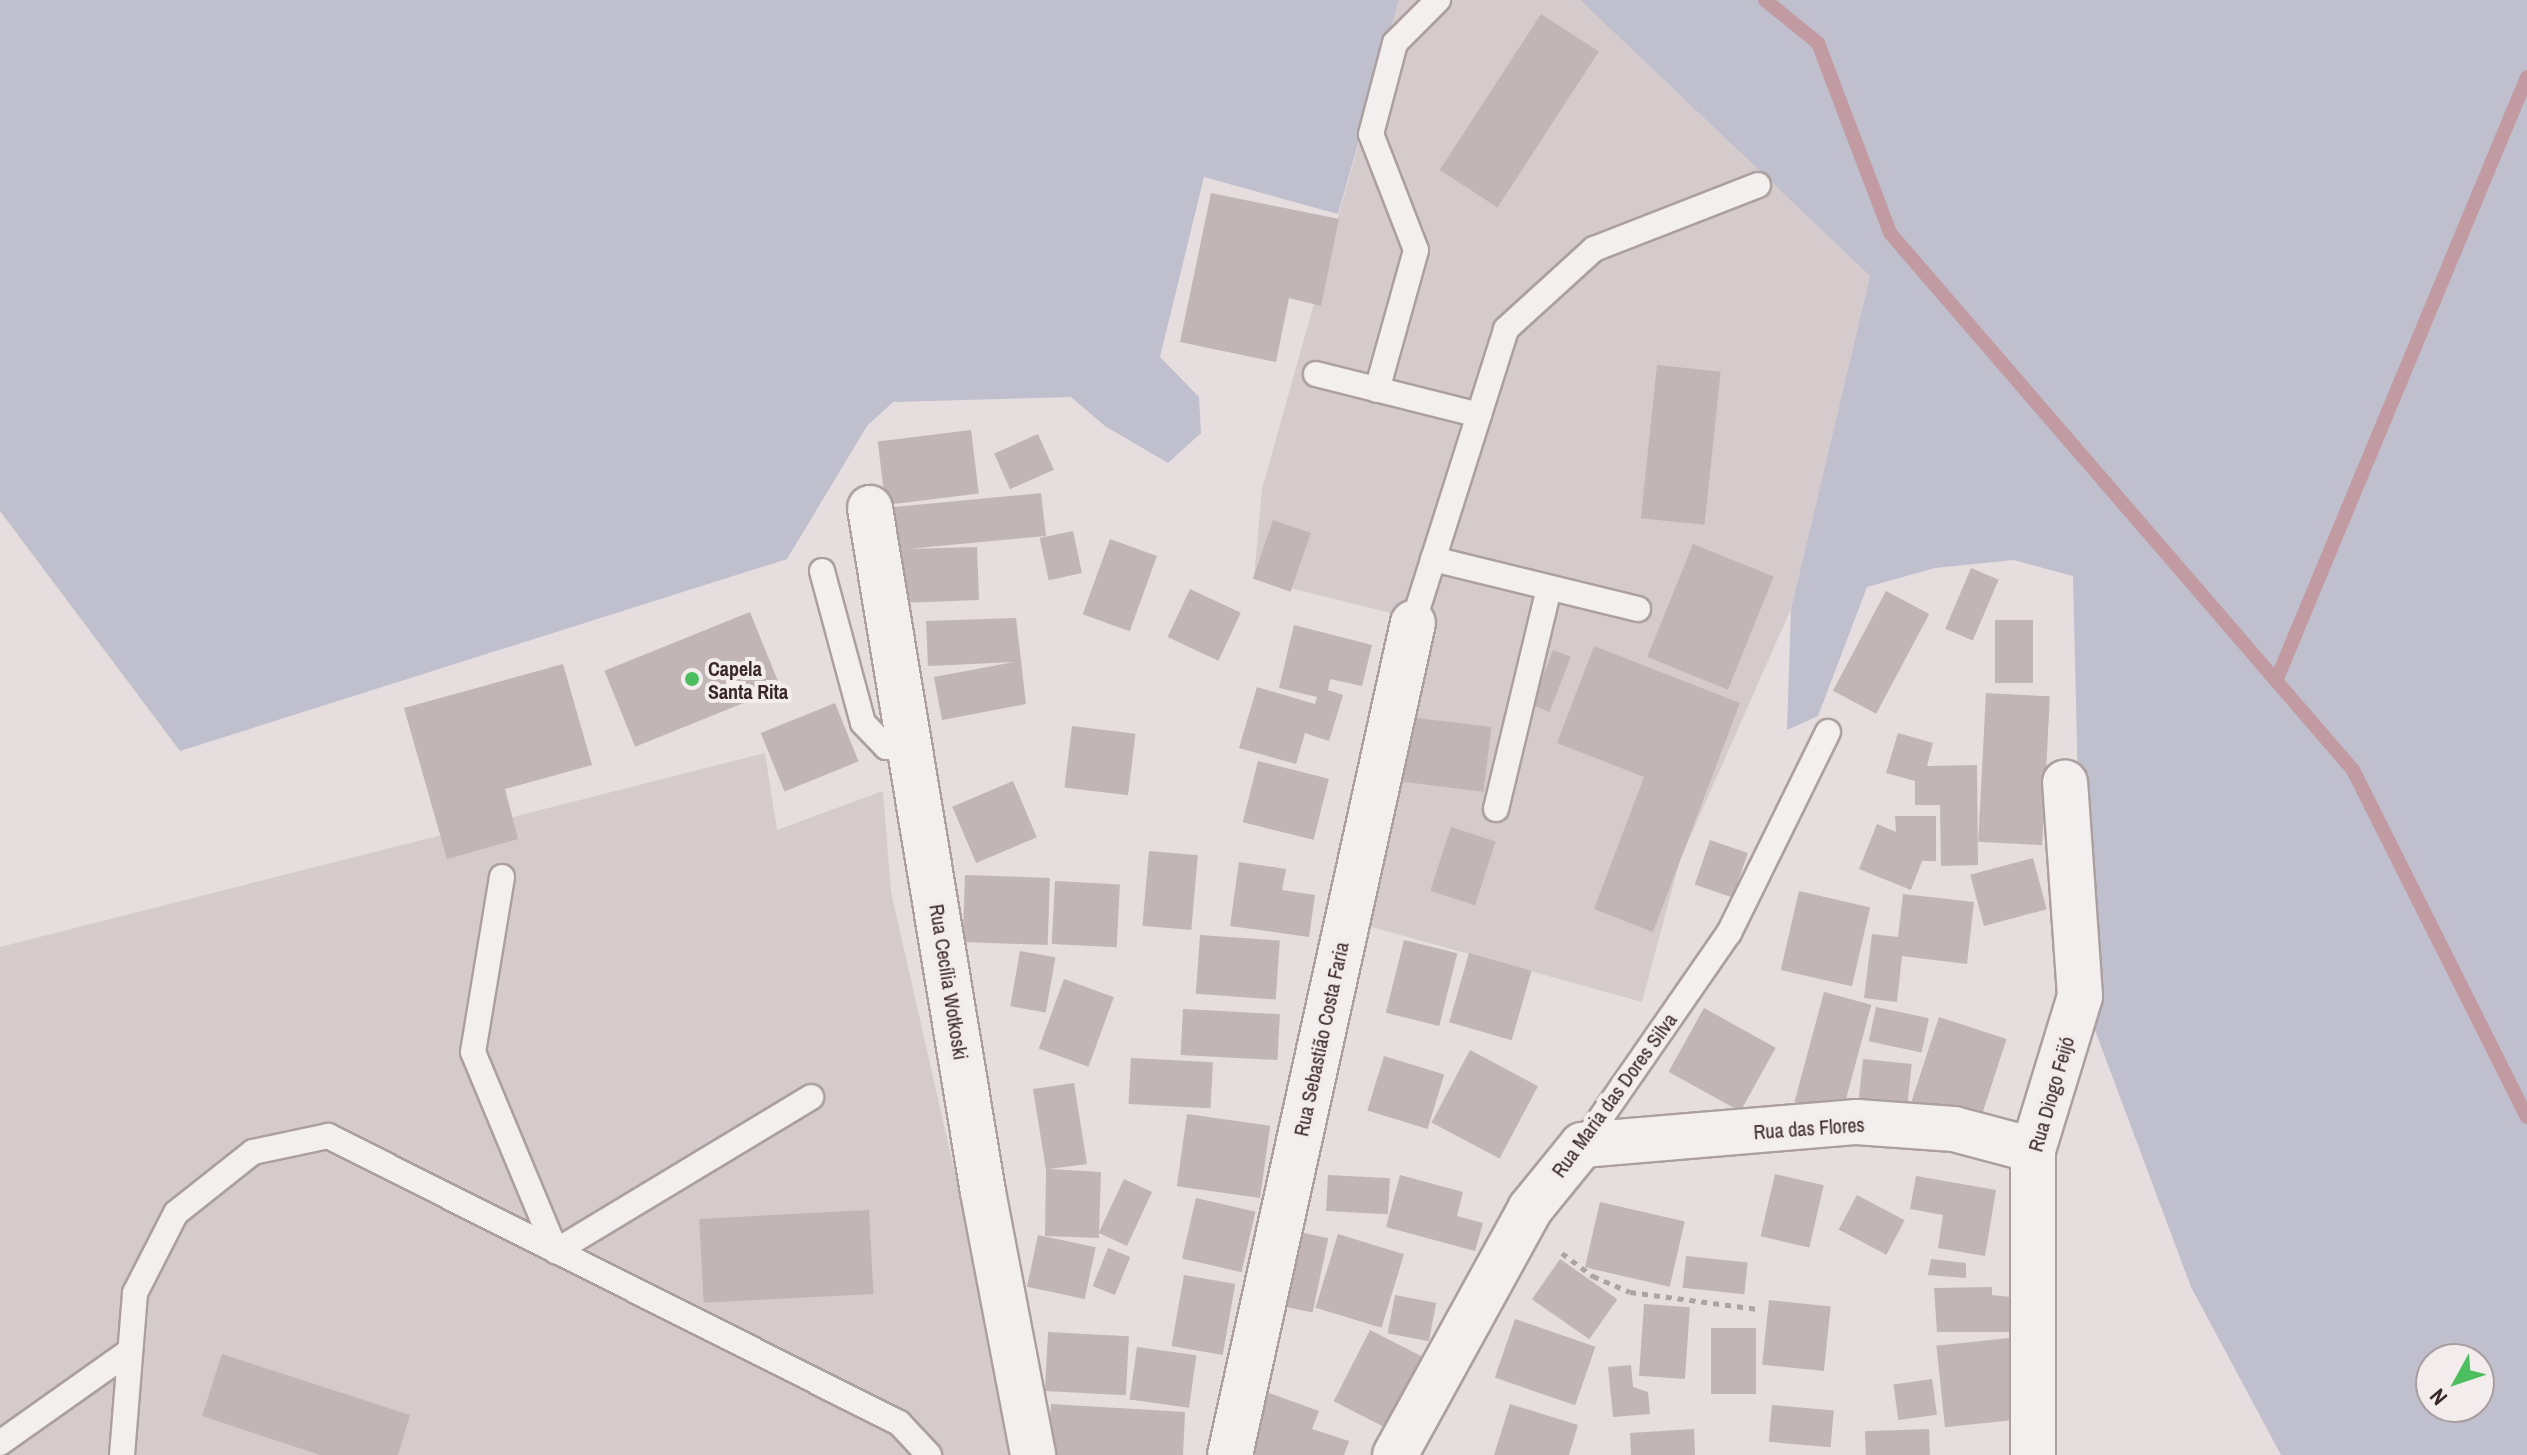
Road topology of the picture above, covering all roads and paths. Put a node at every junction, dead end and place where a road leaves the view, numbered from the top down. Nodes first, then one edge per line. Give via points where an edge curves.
1 (1438, 0) edge
2 (1758, 185) dead end
3 (1316, 374) dead end
4 (1377, 390) junction
5 (1479, 415) junction
6 (870, 508) dead end
7 (1433, 559) junction
8 (822, 571) dead end
9 (1549, 588) junction
10 (1638, 609) dead end
11 (1413, 623) joint
12 (1828, 732) dead end
13 (911, 741) junction
14 (2065, 783) dead end
15 (1496, 809) dead end
16 (502, 877) dead end
17 (811, 1097) dead end
18 (1582, 1145) junction
19 (2033, 1150) junction
20 (1520, 1227) junction
21 (556, 1251) junction
22 (1758, 1309) dead end
23 (130, 1351) junction
24 (0, 1443) edge
25 (122, 1455) edge
26 (929, 1455) edge
27 (1033, 1455) edge
28 (1230, 1455) edge
29 (1395, 1455) edge
30 (2033, 1455) edge

1 - 4 lane via 1395,43 1371,134 1416,250
2 - 5 lane via 1594,249 1506,329
3 - 4 lane
4 - 5 lane
5 - 7 lane
6 - 13 street, Rua Cecília Wotkoski
7 - 9 lane
7 - 11 lane
8 - 13 lane via 863,723 886,747
9 - 10 lane
9 - 15 lane
11 - 28 street, Rua Sebastião Costa Faria
12 - 18 lane, Rua Maria das Dores Silva via 1729,933
13 - 27 street, Rua Cecília Wotkoski via 983,1192
14 - 19 street, Rua Diogo Feijó via 2080,996
16 - 21 lane via 473,1052
17 - 21 lane
18 - 19 street, Rua das Flores via 1857,1122 1954,1129
18 - 20 street, Rua Maria das Dores Silva
19 - 30 street, Rua Diogo Feijó
20 - 22 path via 1593,1276 1630,1292
20 - 29 street, Rua Maria das Dores Silva
21 - 23 lane via 328,1136 253,1152 176,1213 135,1293
21 - 26 lane via 899,1423
23 - 24 lane
23 - 25 lane

